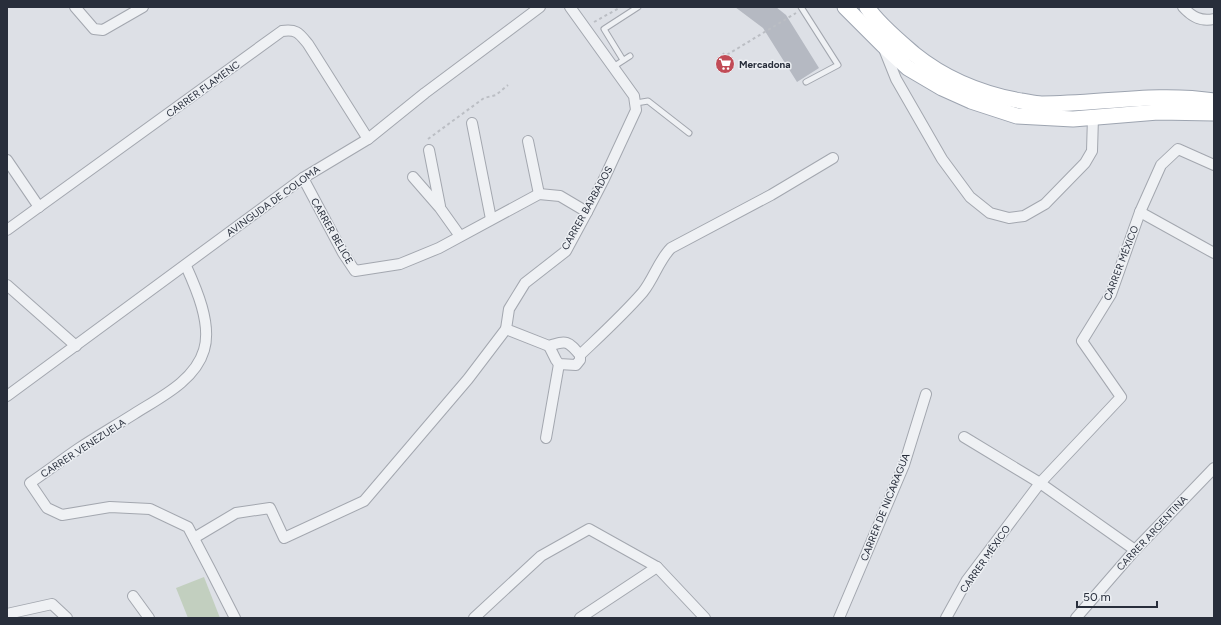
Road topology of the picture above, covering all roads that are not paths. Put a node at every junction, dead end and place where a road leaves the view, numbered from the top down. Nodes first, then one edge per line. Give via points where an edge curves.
1 (75, 7) edge
2 (143, 7) edge
3 (540, 7) edge
4 (570, 7) edge
5 (638, 7) edge
6 (845, 7) edge
7 (867, 7) edge
8 (1184, 7) edge
9 (802, 8) edge
10 (1214, 19) edge
11 (883, 45) junction
12 (630, 56) dead end
13 (623, 60) junction
14 (613, 66) junction
15 (806, 82) dead end
16 (1214, 101) edge
17 (636, 103) junction
18 (1214, 113) edge
19 (1093, 117) junction
20 (472, 123) dead end
21 (689, 133) dead end
22 (368, 139) junction
23 (528, 141) dead end
24 (429, 150) dead end
25 (833, 158) dead end
26 (7, 160) edge
27 (1214, 165) edge
28 (413, 177) dead end
29 (303, 178) junction
30 (539, 194) junction
31 (39, 207) junction
32 (440, 208) junction
33 (587, 212) junction
34 (1140, 212) junction
35 (491, 219) junction
36 (7, 230) edge
37 (460, 236) junction
38 (1214, 253) edge
39 (186, 266) junction
40 (7, 285) edge
41 (506, 330) junction
42 (76, 346) junction
43 (549, 346) junction
44 (580, 356) junction
45 (559, 364) junction
46 (926, 394) dead end
47 (7, 396) edge
48 (964, 437) dead end
49 (546, 438) dead end
50 (1214, 468) edge
51 (1040, 483) junction
52 (194, 538) junction
53 (1135, 550) junction
54 (657, 567) junction
55 (133, 596) dead end
56 (7, 614) edge
57 (67, 618) edge
58 (149, 618) edge
59 (234, 618) edge
60 (474, 618) edge
61 (580, 618) edge
62 (705, 618) edge
63 (839, 618) edge
64 (946, 618) edge
65 (1076, 618) edge

1 - 2 street via 94,29 103,30
3 - 22 street, AVINGUDA DE COLOMA
4 - 14 street
5 - 13 lane via 604,29
6 - 11 main road
7 - 16 main road via 898,40 929,66 964,85 1002,98 1040,104 1155,98
8 - 10 street via 1195,17 1206,21
9 - 15 lane via 838,65
11 - 19 main road via 908,68 971,101 1018,116 1073,119
11 - 19 street via 896,78 942,159 970,198 990,213 1009,218 1024,216 1046,204 1085,163 1092,151
12 - 13 lane
13 - 14 lane
14 - 17 street
17 - 21 lane via 648,101
17 - 33 street, CARRER BARBADOS via 636,110 628,129
18 - 19 main road via 1158,112
20 - 35 street
22 - 29 street, AVINGUDA DE COLOMA
22 - 31 street, CARRER FLAMENC via 308,44 300,34 292,30 282,31
23 - 30 street
24 - 32 street
25 - 44 street via 771,195 671,248 664,254 644,291
26 - 31 street
27 - 34 street, CARRER MÉXICO via 1178,149 1161,165
28 - 32 street
29 - 37 street, CARRER BELICE via 343,254 355,271 400,264
29 - 39 street, AVINGUDA DE COLOMA
30 - 33 street via 560,196
30 - 35 street, CARRER BELICE
31 - 36 street, CARRER FLAMENC
32 - 37 street
33 - 41 street, CARRER BARBADOS via 566,251 525,283 509,309
34 - 38 street
34 - 51 street, CARRER MÉXICO via 1110,294 1082,341 1120,397
35 - 37 street, CARRER BELICE
39 - 42 street, AVINGUDA DE COLOMA
39 - 52 street, CARRER VENEZUELA via 200,298 206,332 205,349 196,367 165,395 30,482 47,508 62,515 110,507 150,509 188,527
40 - 42 street
41 - 43 street
41 - 52 street via 468,379 364,501 284,538 270,508 236,513
42 - 47 street, AVINGUDA DE COLOMA
43 - 44 street via 568,343
43 - 45 street
44 - 45 street via 576,365
45 - 49 street
46 - 63 street, CARRER DE NICARAGUA via 904,465
48 - 51 street
50 - 53 street, CARRER ARGENTINA
51 - 53 street
51 - 64 street, CARRER MÉXICO via 967,580
52 - 59 street, CARRER VENEZUELA
53 - 65 street, CARRER ARGENTINA
54 - 60 street via 589,529 541,556
54 - 61 street
54 - 62 street
55 - 58 street
56 - 57 street via 52,604

